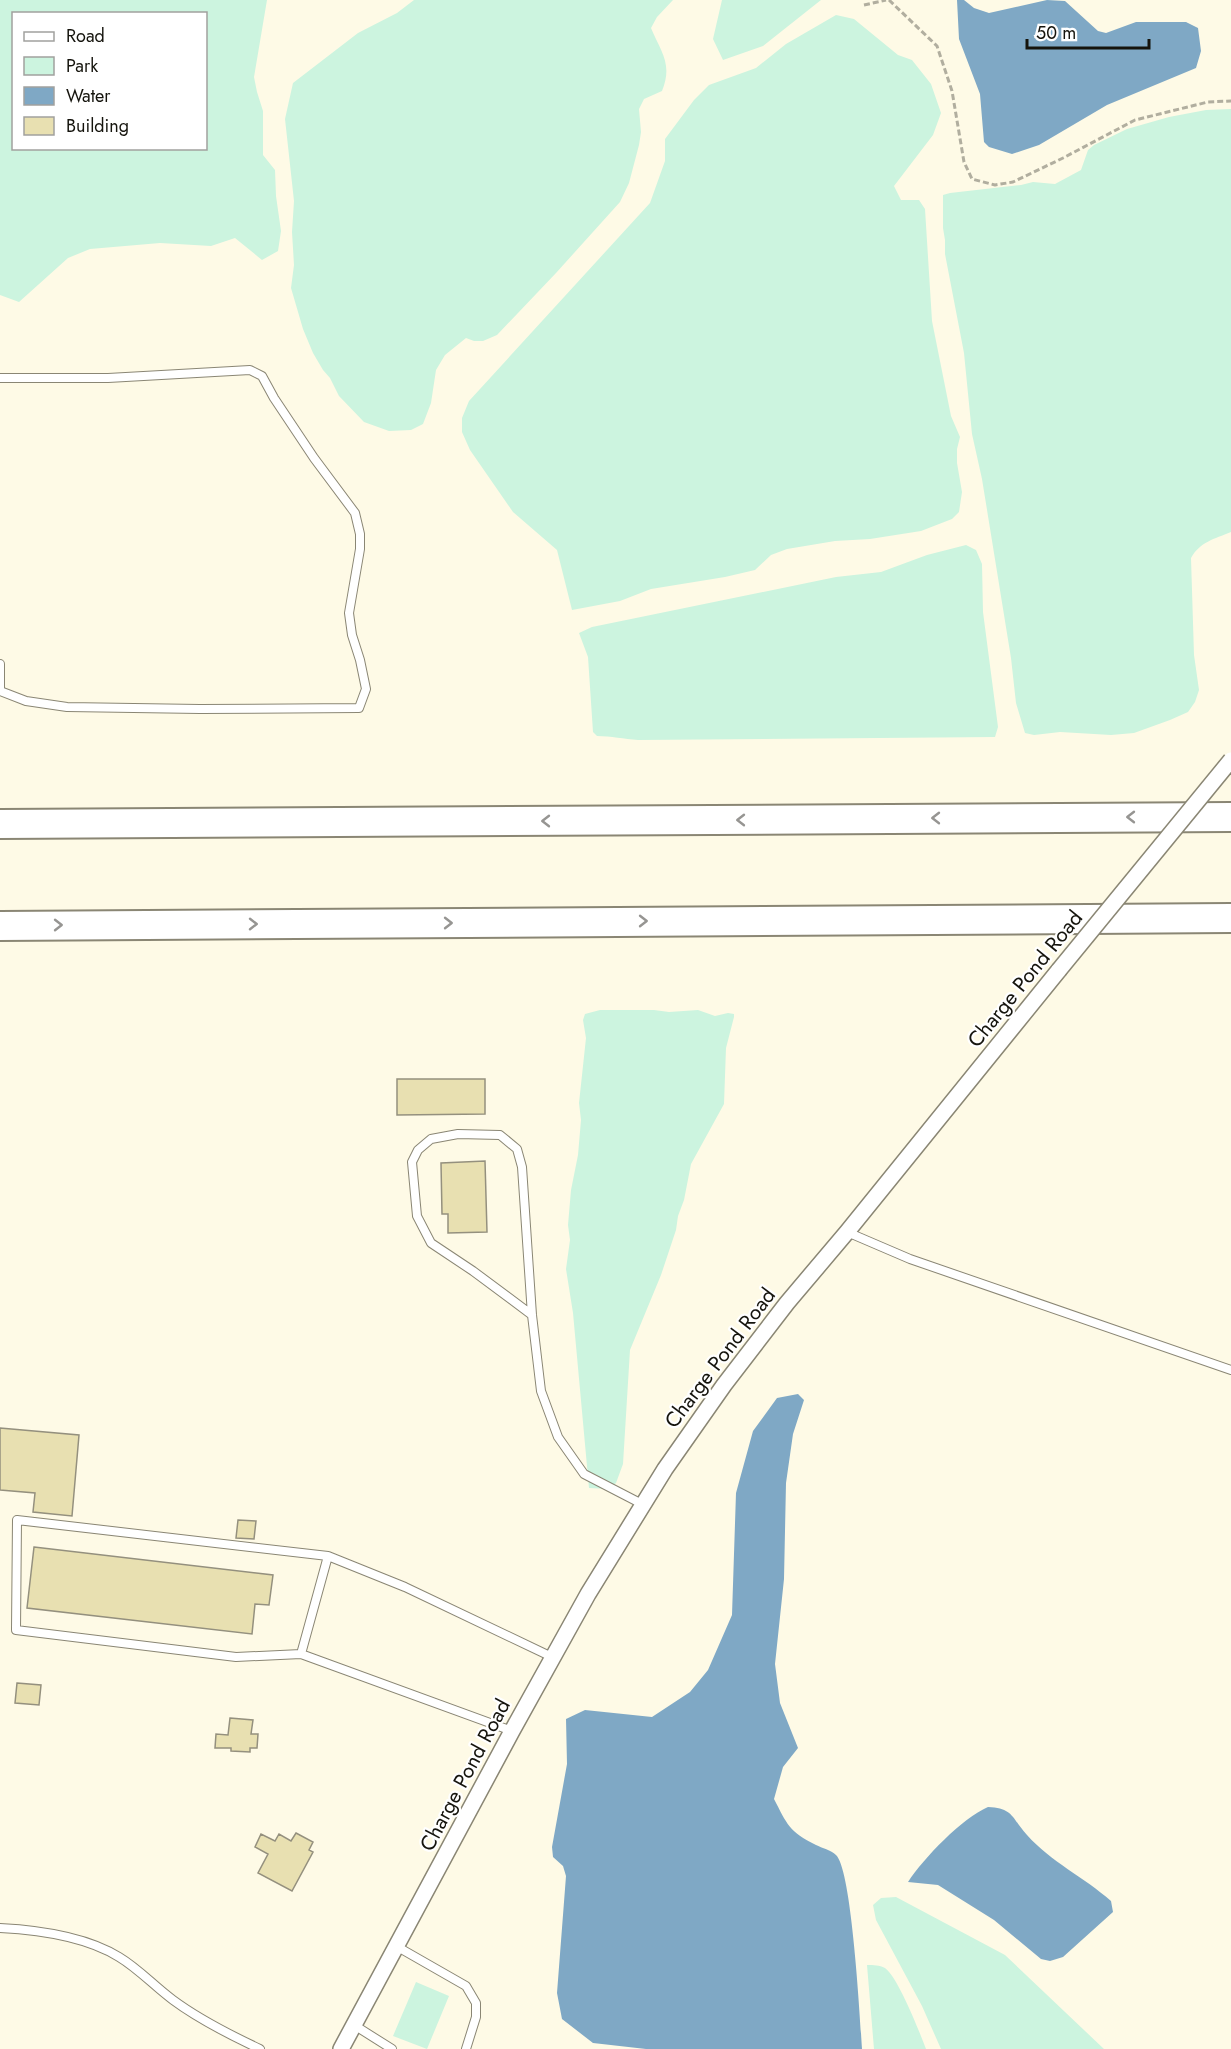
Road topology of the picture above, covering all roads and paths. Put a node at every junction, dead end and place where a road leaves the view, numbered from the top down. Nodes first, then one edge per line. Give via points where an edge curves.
1 (888, 0) edge
2 (864, 5) dead end
3 (1231, 101) edge
4 (0, 378) edge
5 (0, 664) edge
6 (1231, 759) edge
7 (1231, 817) edge
8 (0, 824) edge
9 (1231, 918) edge
10 (0, 926) edge
11 (847, 1232) junction
12 (532, 1315) junction
13 (1231, 1370) edge
14 (642, 1504) junction
15 (328, 1556) junction
16 (301, 1654) junction
17 (552, 1658) junction
18 (512, 1731) junction
19 (0, 1928) edge
20 (396, 1946) junction
21 (354, 2025) junction
22 (260, 2049) edge
23 (341, 2049) edge
24 (392, 2049) edge
25 (466, 2049) edge

1 - 2 path
1 - 3 path via 937,46 952,91 964,162 972,179 995,185 1012,182 1135,120 1208,102
4 - 5 lane via 108,378 250,370 262,376 314,458 355,513 360,549 349,613 366,689 359,708 67,707 26,701 0,691
6 - 11 street, Charge Pond Road, bridge
7 -> 8 highway
10 -> 9 highway
11 - 13 lane via 910,1259
11 - 14 street, Charge Pond Road via 762,1335
12 - 12 lane via 431,1243 417,1216 412,1162 418,1150 431,1139 458,1134 500,1135 517,1149 522,1167
12 - 14 lane via 541,1391 558,1437 584,1474
14 - 17 street, Charge Pond Road
15 - 16 lane
15 - 16 lane via 17,1520 16,1630 236,1657
15 - 17 lane via 405,1587
16 - 18 lane
17 - 18 street, Charge Pond Road
18 - 20 street, Charge Pond Road
19 - 22 lane via 57,1935 104,1949 194,2015
20 - 21 street, Charge Pond Road
20 - 25 lane via 466,1986 476,2003
21 - 23 street, Charge Pond Road
21 - 24 lane

